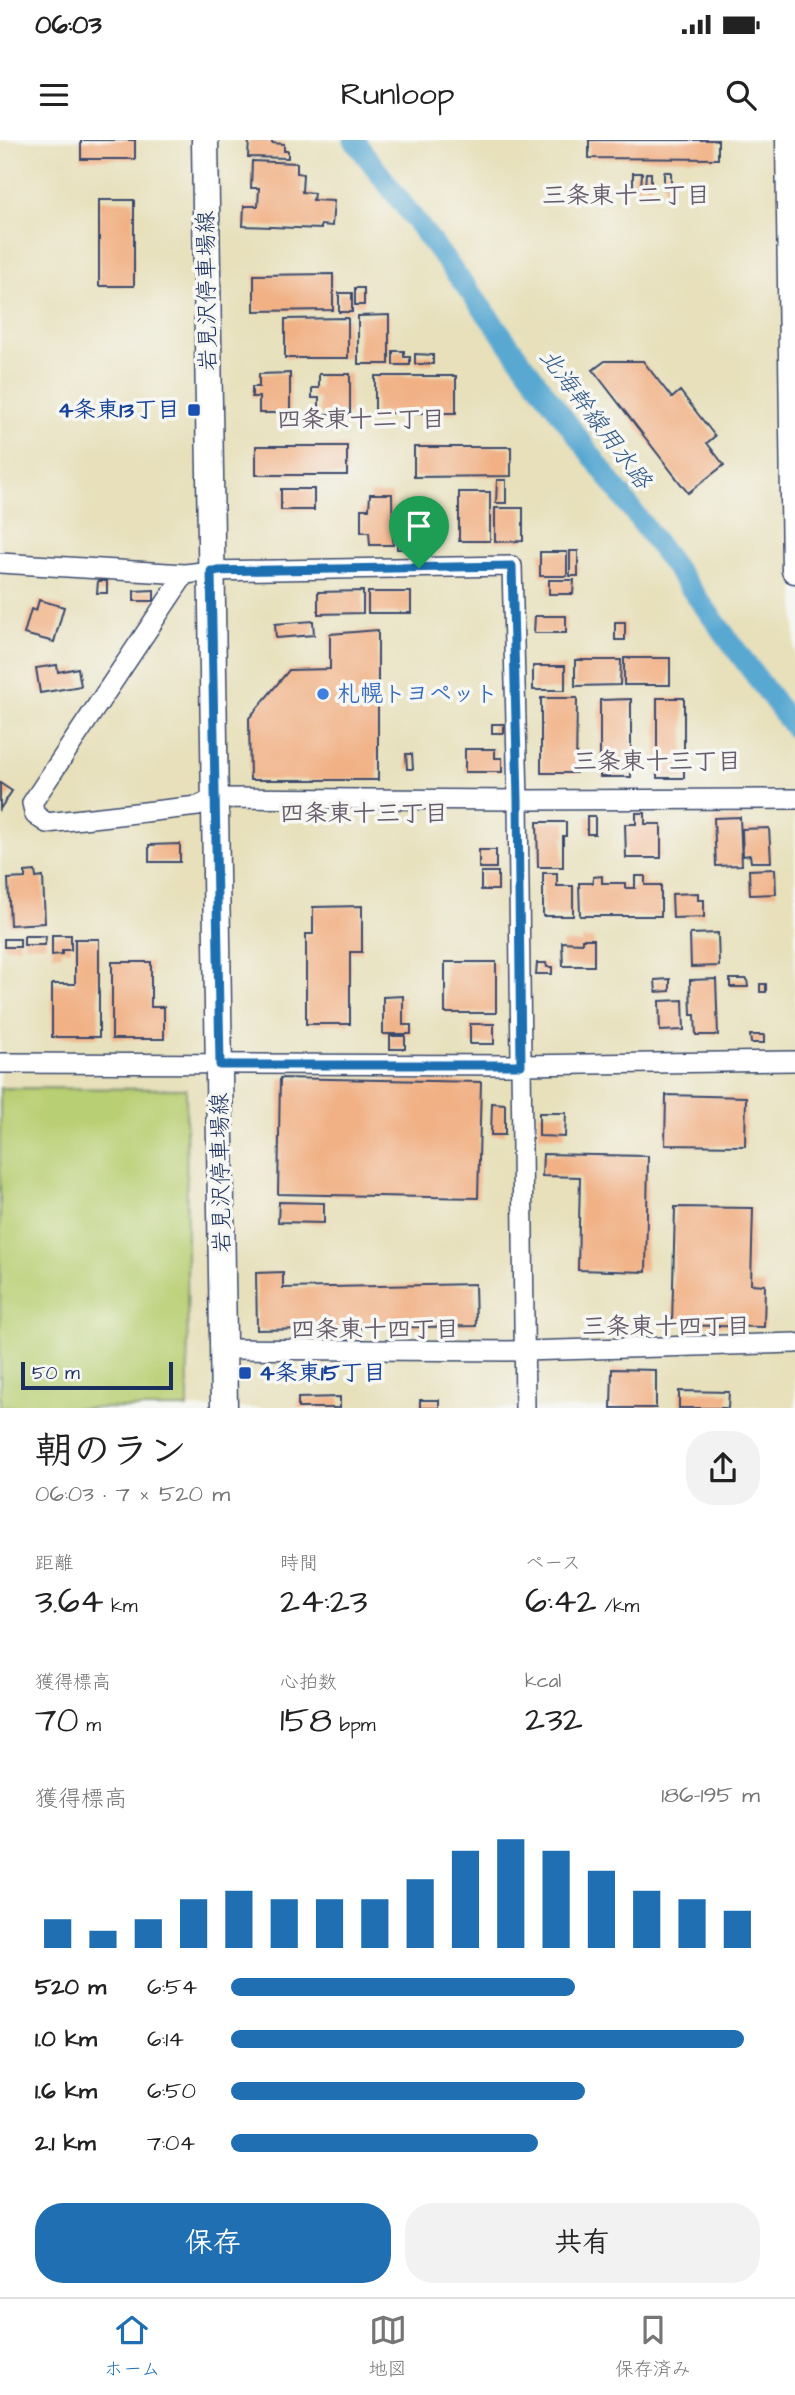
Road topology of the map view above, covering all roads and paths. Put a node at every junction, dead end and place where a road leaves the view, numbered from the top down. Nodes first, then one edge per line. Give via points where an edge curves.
1 (205, 140) edge
2 (789, 140) edge
3 (0, 563) edge
4 (795, 570) edge
5 (198, 573) junction
6 (215, 798) junction
7 (795, 799) edge
8 (518, 800) junction
9 (795, 1061) edge
10 (0, 1063) edge
11 (220, 1065) junction
12 (521, 1065) junction
13 (795, 1343) edge
14 (222, 1349) junction
15 (524, 1351) junction
16 (224, 1408) edge
17 (525, 1408) edge

1 - 5 main road, 岩見沢停車場線
2 - 4 main road
3 - 5 street
5 - 6 main road, 岩見沢停車場線
5 - 6 street via 32,803 35,815 47,823 198,806
5 - 8 street via 512,566
6 - 8 street
6 - 11 main road, 岩見沢停車場線
7 - 8 street
8 - 12 street
9 - 12 street
10 - 11 street
11 - 12 street
11 - 14 main road, 岩見沢停車場線
12 - 15 street
13 - 15 street
14 - 15 street
14 - 16 main road, 岩見沢停車場線
15 - 17 street

